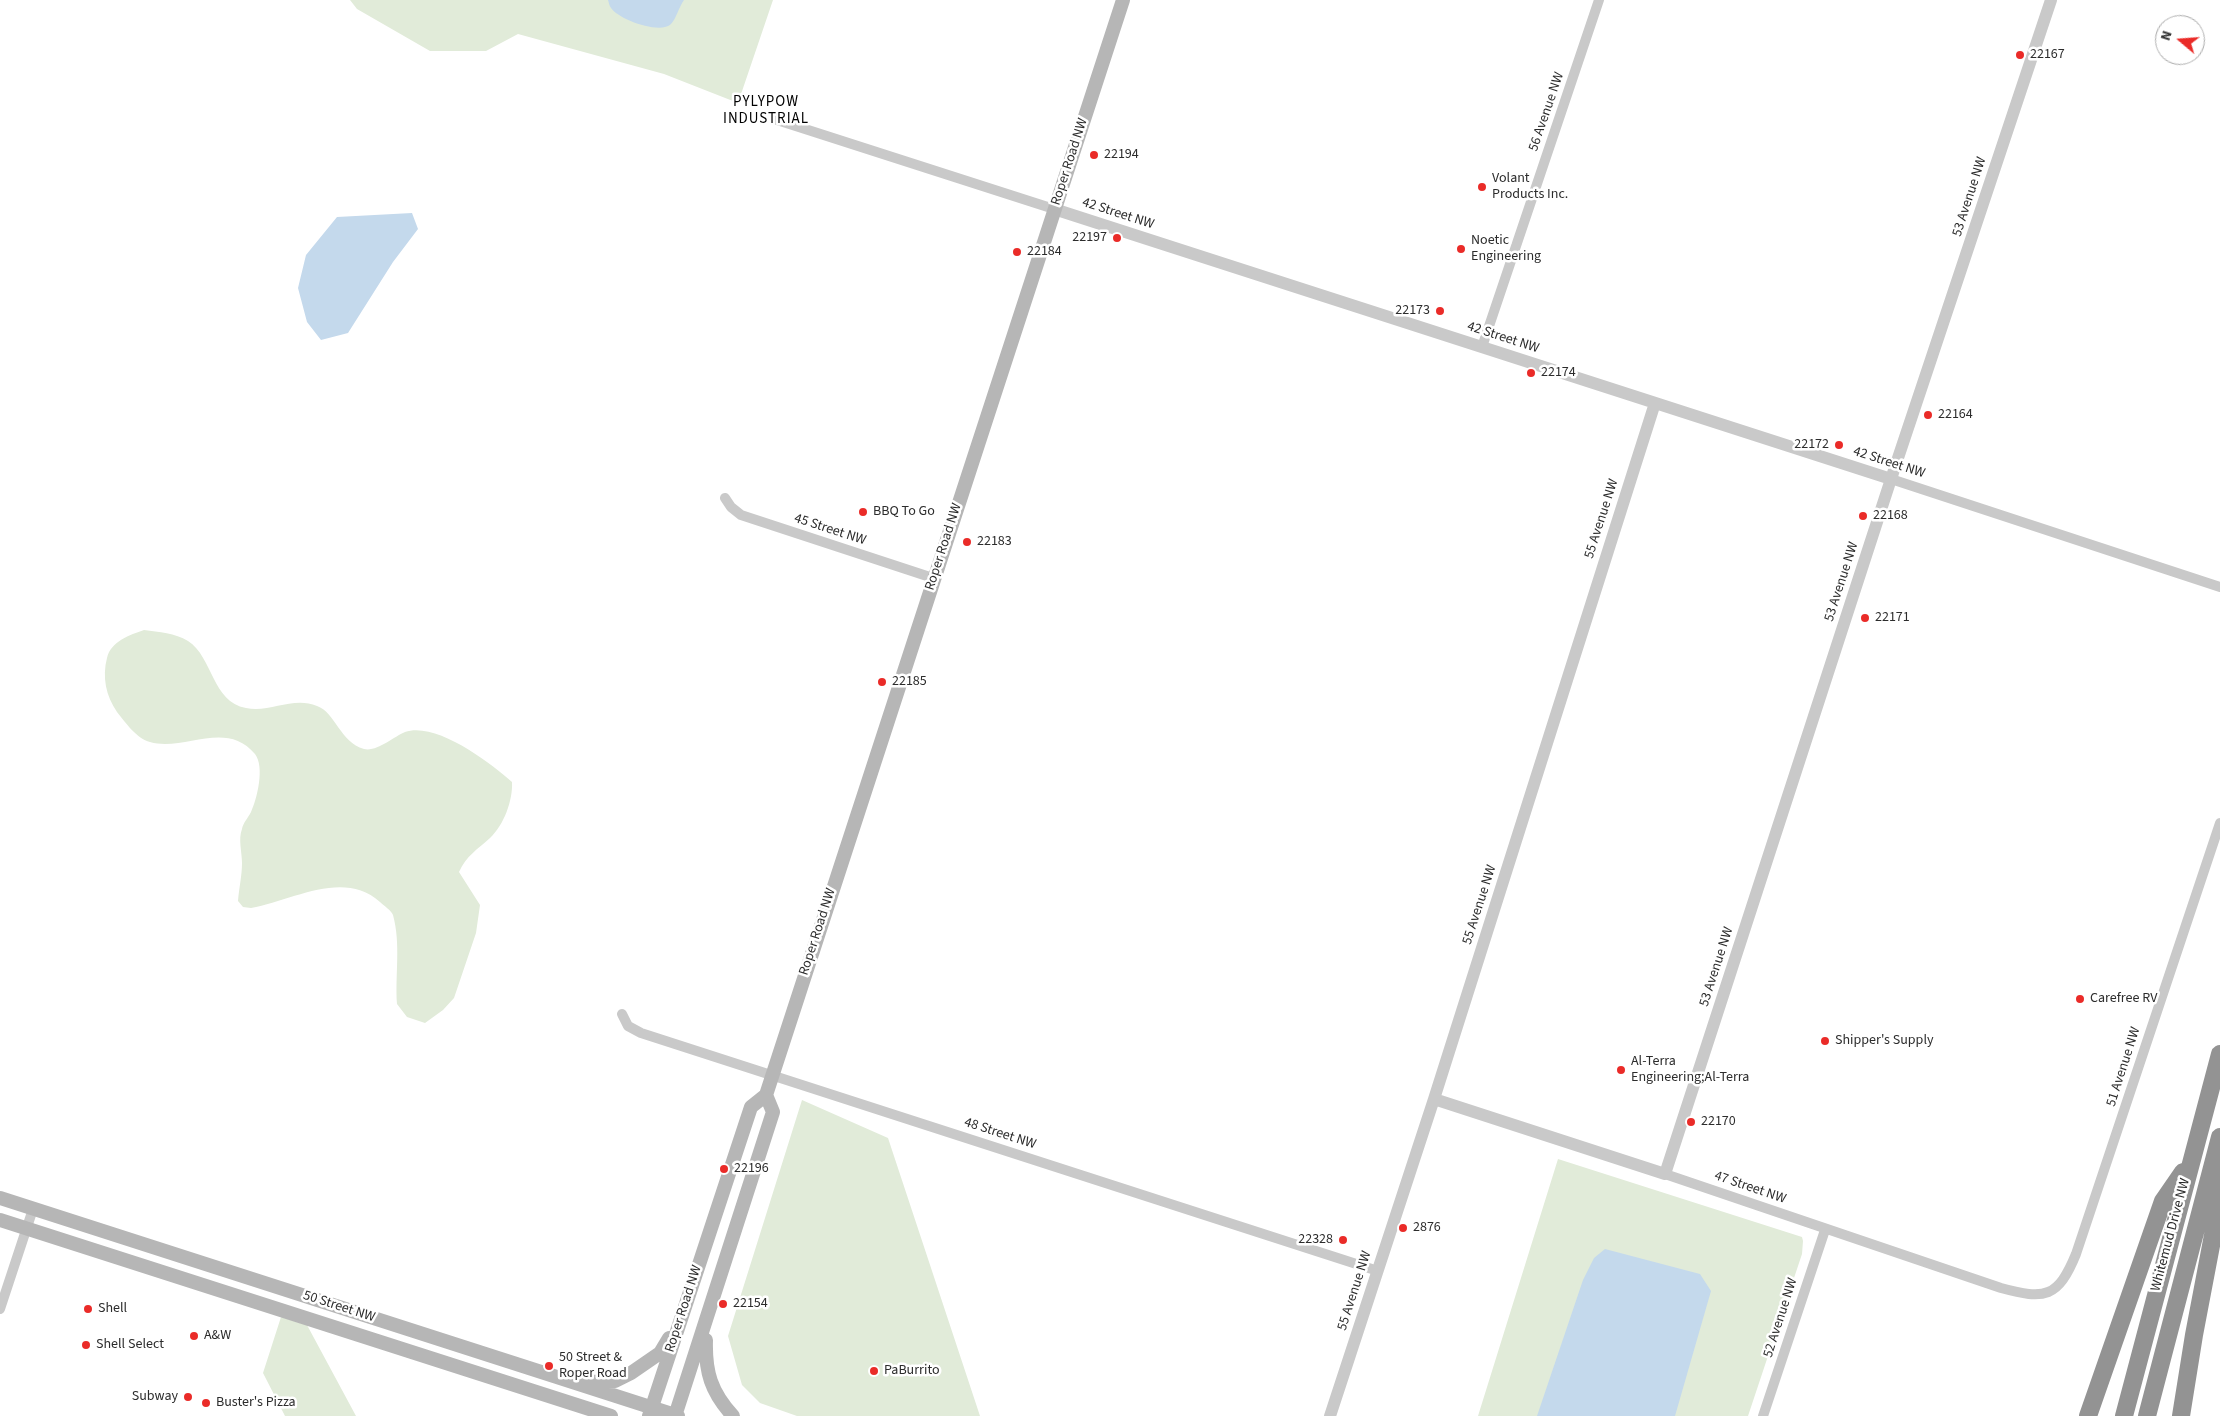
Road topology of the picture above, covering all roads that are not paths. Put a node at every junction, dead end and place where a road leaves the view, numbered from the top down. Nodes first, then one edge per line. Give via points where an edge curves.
1 (1123, 0) edge
2 (1599, 0) edge
3 (2051, 0) edge
4 (777, 120) dead end
5 (1054, 209) junction
6 (1482, 347) junction
7 (1655, 403) junction
8 (1891, 479) junction
9 (725, 498) dead end
10 (933, 578) junction
11 (2220, 586) edge
12 (2220, 823) edge
13 (622, 1014) dead end
14 (2220, 1054) edge
15 (772, 1075) junction
16 (766, 1095) junction
17 (1434, 1099) junction
18 (2220, 1137) edge
19 (2191, 1159) junction
20 (2213, 1162) junction
21 (1665, 1174) junction
22 (0, 1198) edge
23 (33, 1208) junction
24 (0, 1220) edge
25 (27, 1228) junction
26 (1825, 1230) junction
27 (1378, 1270) junction
28 (2057, 1287) joint
29 (0, 1309) edge
30 (681, 1318) junction
31 (707, 1322) junction
32 (566, 1381) junction
33 (558, 1399) junction
34 (650, 1411) edge
35 (583, 1416) edge
36 (611, 1416) edge
37 (676, 1416) edge
38 (733, 1416) edge
39 (1330, 1416) edge
40 (1763, 1416) edge
41 (2088, 1416) edge
42 (2124, 1416) edge
43 (2147, 1416) edge
44 (2181, 1416) edge

1 - 5 main road, Roper Road NW
2 - 6 street, 56 Avenue NW
3 - 8 street, 53 Avenue NW
4 - 5 street, 42 Street NW
5 - 6 street, 42 Street NW
5 - 10 main road, Roper Road NW
6 - 7 street, 42 Street NW
7 - 8 street, 42 Street NW
7 - 17 street, 55 Avenue NW
8 - 11 street, 42 Street NW
8 - 21 street, 53 Avenue NW
9 - 10 street, 45 Street NW via 740,514
10 - 15 main road, Roper Road NW
12 - 28 street, 51 Avenue NW via 2076,1254 2065,1279
13 - 15 street, 48 Street NW via 628,1026 641,1032
14 - 19 highway, Whitemud Drive NW
15 - 16 main road, Roper Road NW
15 - 27 street, 48 Street NW
16 - 30 main road, Roper Road NW via 751,1107
16 - 31 main road, Roper Road NW via 773,1112
17 - 21 street, 47 Street NW
17 - 27 street, 55 Avenue NW
18 - 20 highway, Whitemud Drive NW
19 - 41 highway via 2163,1201
19 - 42 highway, Whitemud Drive NW
20 - 43 highway, Whitemud Drive NW
20 - 44 highway via 2218,1208
21 - 26 street, 47 Street NW
22 - 23 main road, 50 Street NW
23 - 25 street
23 - 32 main road, 50 Street NW
24 - 25 main road, 50 Street NW
25 - 29 street
25 - 33 main road, 50 Street NW
26 - 28 street, 47 Street NW via 2027,1295 2047,1293
26 - 40 street, 52 Avenue NW
27 - 39 street, 55 Avenue NW
30 - 32 main road via 660,1352 631,1373 615,1381
30 - 34 main road, Roper Road NW
31 - 37 main road, Roper Road NW
31 - 38 main road via 706,1370 716,1394
32 - 34 main road, 50 Street NW
33 - 35 main road
33 - 36 main road, 50 Street NW
34 - 37 main road, 50 Street NW

